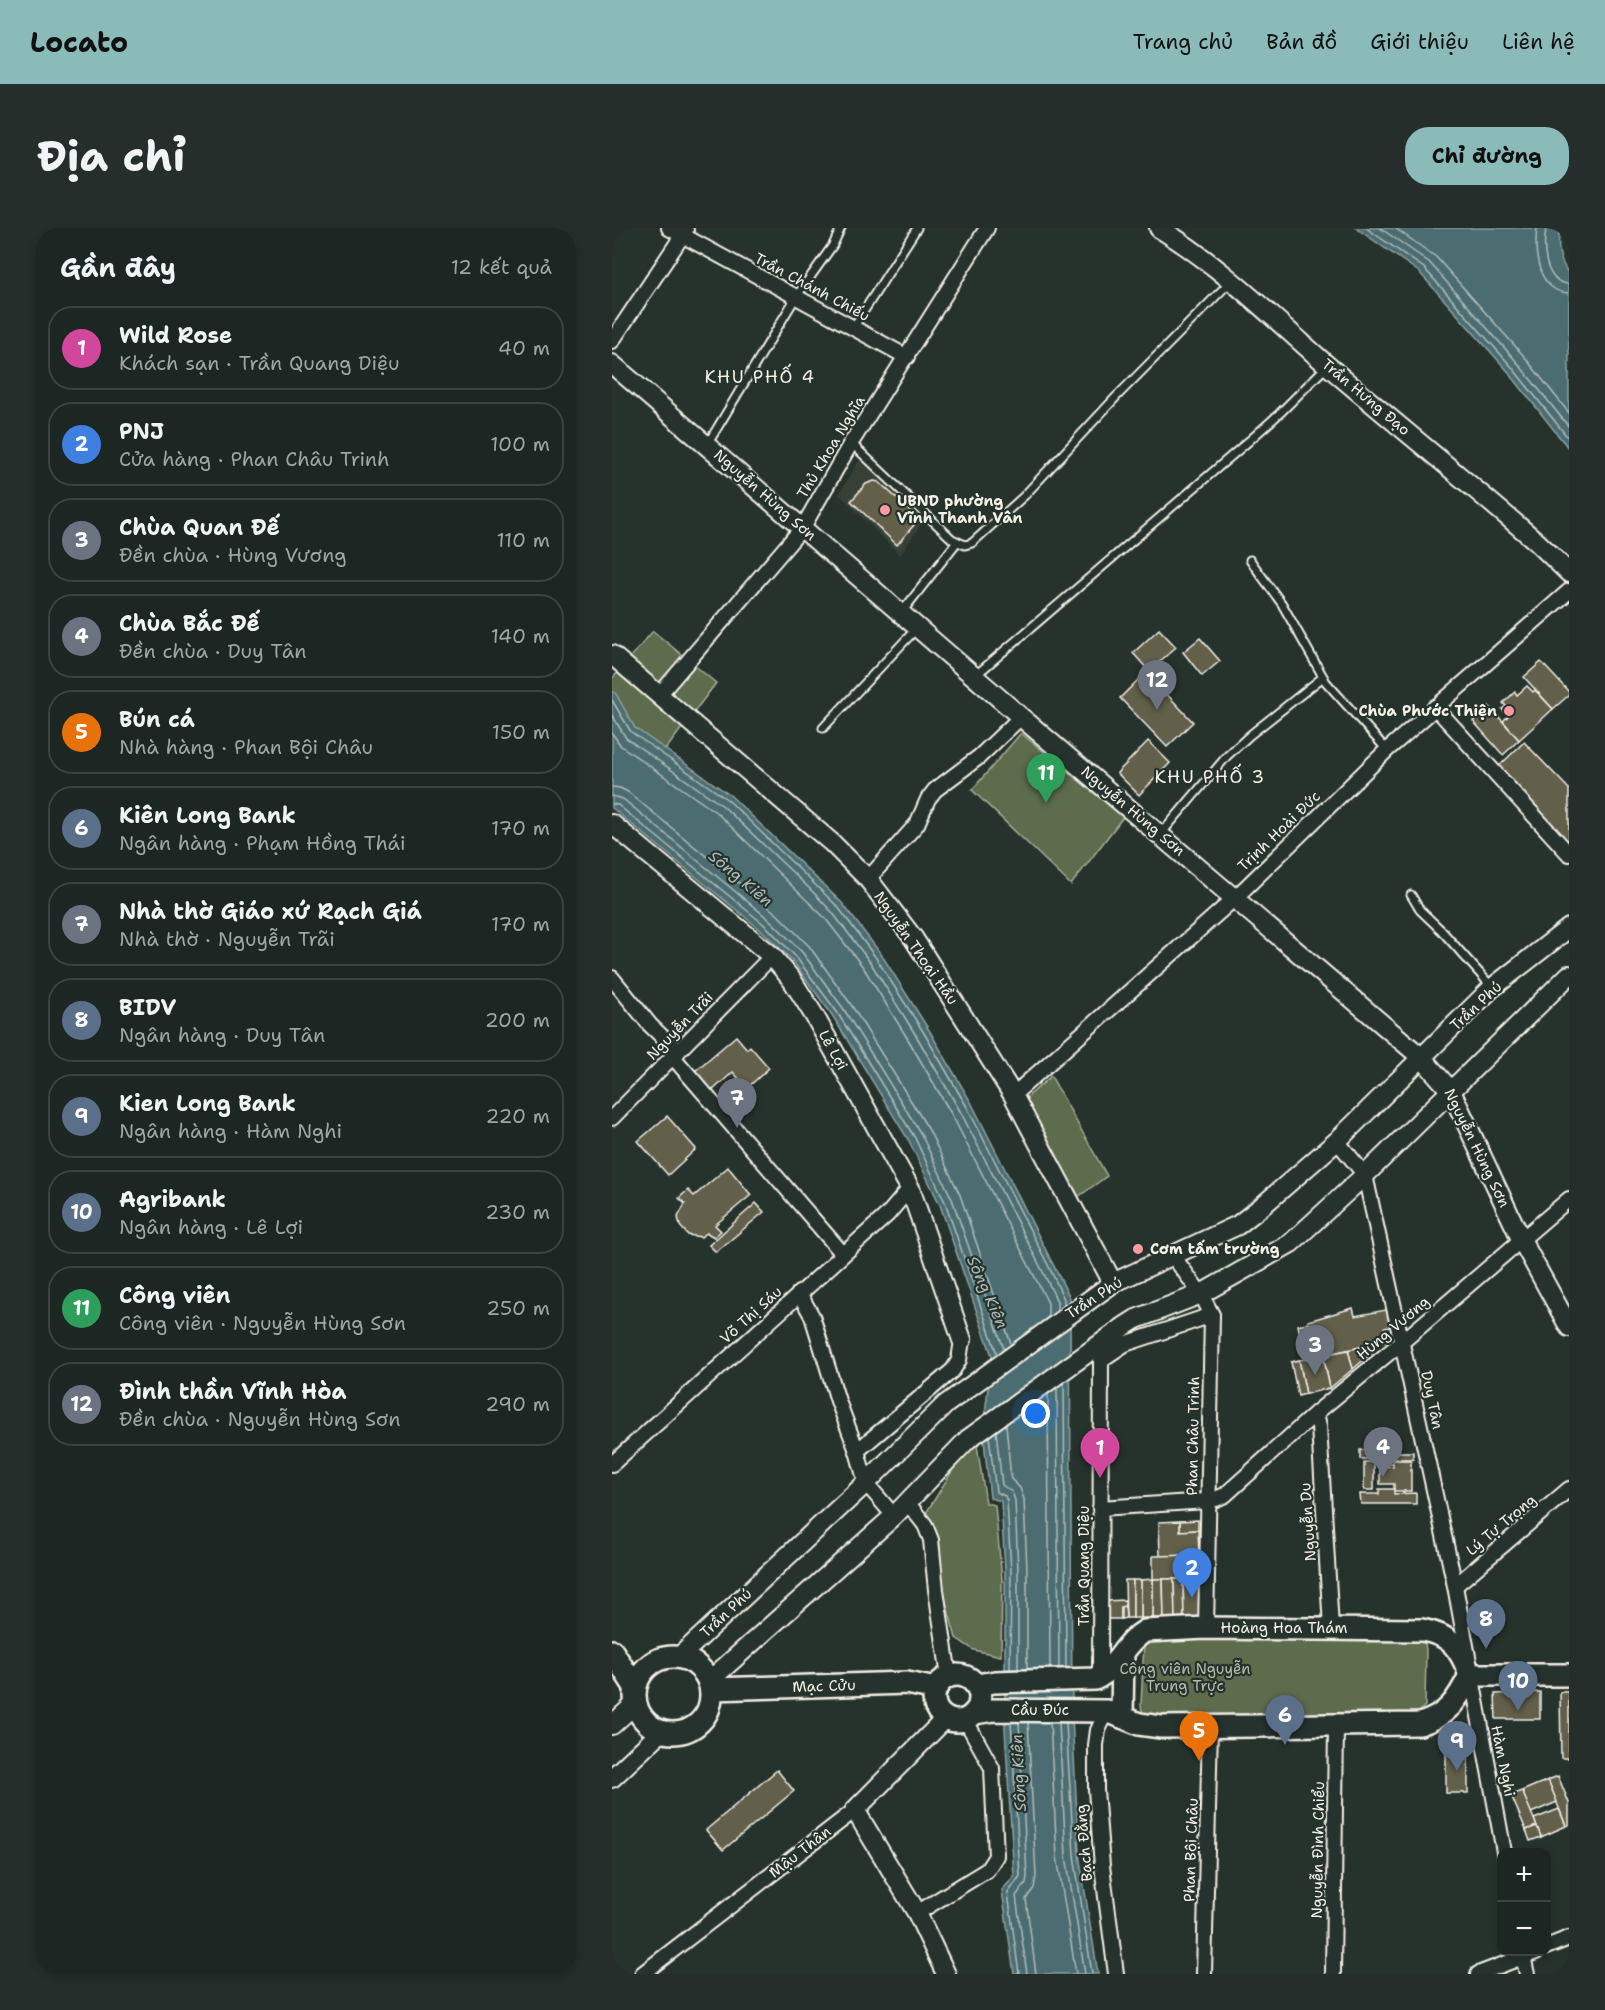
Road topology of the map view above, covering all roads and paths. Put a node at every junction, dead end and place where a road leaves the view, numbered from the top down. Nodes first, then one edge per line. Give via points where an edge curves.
1 (669, 228) edge
2 (842, 228) edge
3 (917, 228) edge
4 (987, 228) edge
5 (1159, 228) edge
6 (685, 232) edge
7 (1231, 281) junction
8 (796, 297) junction
9 (853, 328) junction
10 (612, 341) edge
11 (907, 357) junction
12 (612, 364) edge
13 (1327, 365) junction
14 (851, 443) junction
15 (707, 445) junction
16 (803, 527) junction
17 (957, 542) junction
18 (1250, 560) dead end
19 (1569, 573) edge
20 (1569, 591) edge
21 (902, 612) junction
22 (918, 626) junction
23 (612, 655) edge
24 (976, 675) junction
25 (1323, 677) junction
26 (659, 695) junction
27 (1435, 707) junction
28 (1021, 717) junction
29 (823, 728) dead end
30 (1387, 750) junction
31 (612, 824) edge
32 (1161, 834) junction
33 (1569, 854) edge
34 (868, 879) junction
35 (1411, 895) dead end
36 (1235, 898) junction
37 (1569, 928) edge
38 (772, 956) junction
39 (1569, 975) edge
40 (612, 978) edge
41 (1492, 988) junction
42 (676, 1054) junction
43 (1422, 1058) junction
44 (1451, 1090) junction
45 (1013, 1095) junction
46 (612, 1118) edge
47 (1337, 1141) junction
48 (1365, 1175) junction
49 (910, 1188) junction
50 (1569, 1199) edge
51 (1521, 1239) junction
52 (843, 1254) junction
53 (1173, 1256) junction
54 (1113, 1283) junction
55 (799, 1293) junction
56 (1201, 1294) junction
57 (1212, 1315) junction
58 (1569, 1327) edge
59 (962, 1340) joint
60 (1402, 1342) junction
61 (1316, 1413) junction
62 (856, 1451) junction
63 (612, 1464) edge
64 (866, 1483) junction
65 (1569, 1489) edge
66 (1208, 1501) junction
67 (907, 1502) junction
68 (1100, 1508) junction
69 (894, 1516) junction
70 (1455, 1586) junction
71 (1206, 1628) junction
72 (1331, 1628) junction
73 (612, 1651) edge
74 (1123, 1653) junction
75 (679, 1657) junction
76 (1470, 1675) junction
77 (1569, 1675) edge
78 (1098, 1678) junction
79 (943, 1683) junction
80 (986, 1684) junction
81 (710, 1685) junction
82 (635, 1695) junction
83 (1114, 1714) junction
84 (970, 1715) junction
85 (612, 1725) edge
86 (1336, 1726) junction
87 (1210, 1727) junction
88 (661, 1732) junction
89 (612, 1778) edge
90 (855, 1810) junction
91 (1503, 1848) edge
92 (917, 1913) junction
93 (1569, 1938) edge
94 (1551, 1945) edge
95 (1520, 1956) edge
96 (1527, 1956) edge
97 (642, 1974) edge
98 (946, 1974) edge
99 (1116, 1974) edge
100 (1204, 1974) edge
101 (1333, 1974) edge
102 (1478, 1974) edge
103 (1527, 1974) edge

1 - 6 street, Trần Chánh Chiếu
2 - 8 lane
3 - 9 lane
4 - 11 street, Thủ Khoa Nghĩa
5 - 7 street, Trần Hưng Đạo
6 - 8 street, Trần Chánh Chiếu
6 - 10 street
7 - 13 street, Trần Hưng Đạo
7 - 17 lane via 989,529 972,543
8 - 9 street, Trần Chánh Chiếu
8 - 15 lane
9 - 11 street, Trần Chánh Chiếu
11 - 14 street, Thủ Khoa Nghĩa
12 - 15 street, Nguyễn Hùng Sơn
13 - 19 street, Trần Hưng Đạo
13 - 24 lane via 1265,426
14 - 16 street, Thủ Khoa Nghĩa
14 - 17 lane
15 - 16 street, Nguyễn Hùng Sơn
16 - 21 street, Nguyễn Hùng Sơn
16 - 26 street, Thủ Khoa Nghĩa
17 - 21 lane
18 - 25 lane via 1282,604
20 - 27 street, Trịnh Hoài Đức
21 - 22 street, Nguyễn Hùng Sơn
22 - 24 street, Nguyễn Hùng Sơn
22 - 29 lane
23 - 26 street, Nguyễn Thoại Hầu
24 - 28 street, Nguyễn Hùng Sơn
25 - 30 lane
25 - 32 lane via 1227,756
26 - 34 street, Nguyễn Thoại Hầu via 832,843
27 - 30 street, Trịnh Hoài Đức
27 - 33 street
28 - 32 street, Nguyễn Hùng Sơn
28 - 34 street via 979,757 935,790 917,824
30 - 36 street, Trịnh Hoài Đức
31 - 38 street, Lê Lợi
32 - 36 street, Nguyễn Hùng Sơn
34 - 45 street, Nguyễn Thoại Hầu via 914,939
35 - 41 lane via 1420,910
36 - 43 street, Nguyễn Hùng Sơn
36 - 45 street, Trịnh Hoài Đức
37 - 41 street, Trần Phú
38 - 42 street, Nguyễn Trãi
38 - 49 street, Lê Lợi via 814,1015
39 - 44 street
40 - 42 street
41 - 43 street, Trần Phú
42 - 46 street, Nguyễn Trãi
42 - 52 street
43 - 44 street, Nguyễn Hùng Sơn
43 - 47 street, Trần Phú
44 - 48 street
44 - 51 street, Nguyễn Hùng Sơn
45 - 54 street, Nguyễn Thoại Hầu
47 - 48 street, Duy Tân
47 - 53 street, Trần Phú via 1238,1225
48 - 56 street via 1291,1243
48 - 60 street, Duy Tân
49 - 52 street, Võ Thị Sáu via 888,1214
49 - 59 street, Lê Lợi
50 - 51 street, Hùng Vương
51 - 58 street, Nguyễn Hùng Sơn
51 - 60 street, Hùng Vương
52 - 55 street, Võ Thị Sáu
53 - 54 street, Trần Phú
53 - 56 street, Phan Châu Trinh
54 - 64 street, Trần Phú via 946,1404
55 - 62 street via 812,1316
55 - 63 street, Võ Thị Sáu
56 - 57 street, Phan Châu Trinh
56 - 67 street via 1125,1326 968,1439
57 - 66 street, Phan Châu Trinh
57 - 68 street, Trần Quang Diệu via 1125,1344 1101,1360
59 - 62 street via 953,1370
60 - 61 street, Hùng Vương
60 - 70 street, Duy Tân
61 - 66 street, Hùng Vương via 1225,1495
61 - 72 street, Nguyễn Du
62 - 64 street
64 - 69 street
64 - 75 street, Trần Phú
65 - 70 street, Lý Tự Trọng
66 - 68 street, Hùng Vương
66 - 71 street, Phan Châu Trinh
67 - 69 street
67 - 79 street via 931,1540
68 - 78 street, Trần Quang Diệu
69 - 81 street
70 - 76 street, Duy Tân
71 - 72 main road, Hoàng Hoa Thám
71 - 74 main road, Hoàng Hoa Thám via 1145,1631
72 - 76 main road, Hoàng Hoa Thám via 1436,1632 1455,1645
73 - 82 main road
74 - 78 main road, Hoàng Hoa Thám
74 - 83 main road
75 - 81 main road via 702,1670
75 - 82 main road, Trần Phú via 660,1659 644,1670
76 - 77 main road
76 - 86 main road, Cầu Đúc via 1452,1706 1436,1719 1413,1725
76 - 91 street, Hàm Nghi
78 - 80 main road, Cầu Đúc
79 - 80 main road, Cầu Đúc via 962,1675
79 - 81 main road, Mạc Cửu
79 - 84 main road via 934,1696 937,1708
80 - 84 main road
81 - 88 main road via 710,1705 703,1719 692,1729 677,1734
82 - 85 street, Trần Phú
82 - 88 main road via 645,1722
83 - 84 main road, Cầu Đúc
83 - 87 main road, Cầu Đúc via 1149,1726
83 - 99 street, Bạch Đằng via 1098,1730 1096,1790
84 - 90 street, Mậu Thân
84 - 92 street via 992,1768 996,1856 987,1870
86 - 87 main road, Cầu Đúc
86 - 101 street, Nguyễn Đình Chiểu
87 - 100 street, Phan Bội Châu
88 - 89 street
90 - 92 street
90 - 97 street, Mậu Thân
92 - 98 street
93 - 94 street
95 - 102 street
96 - 103 street

